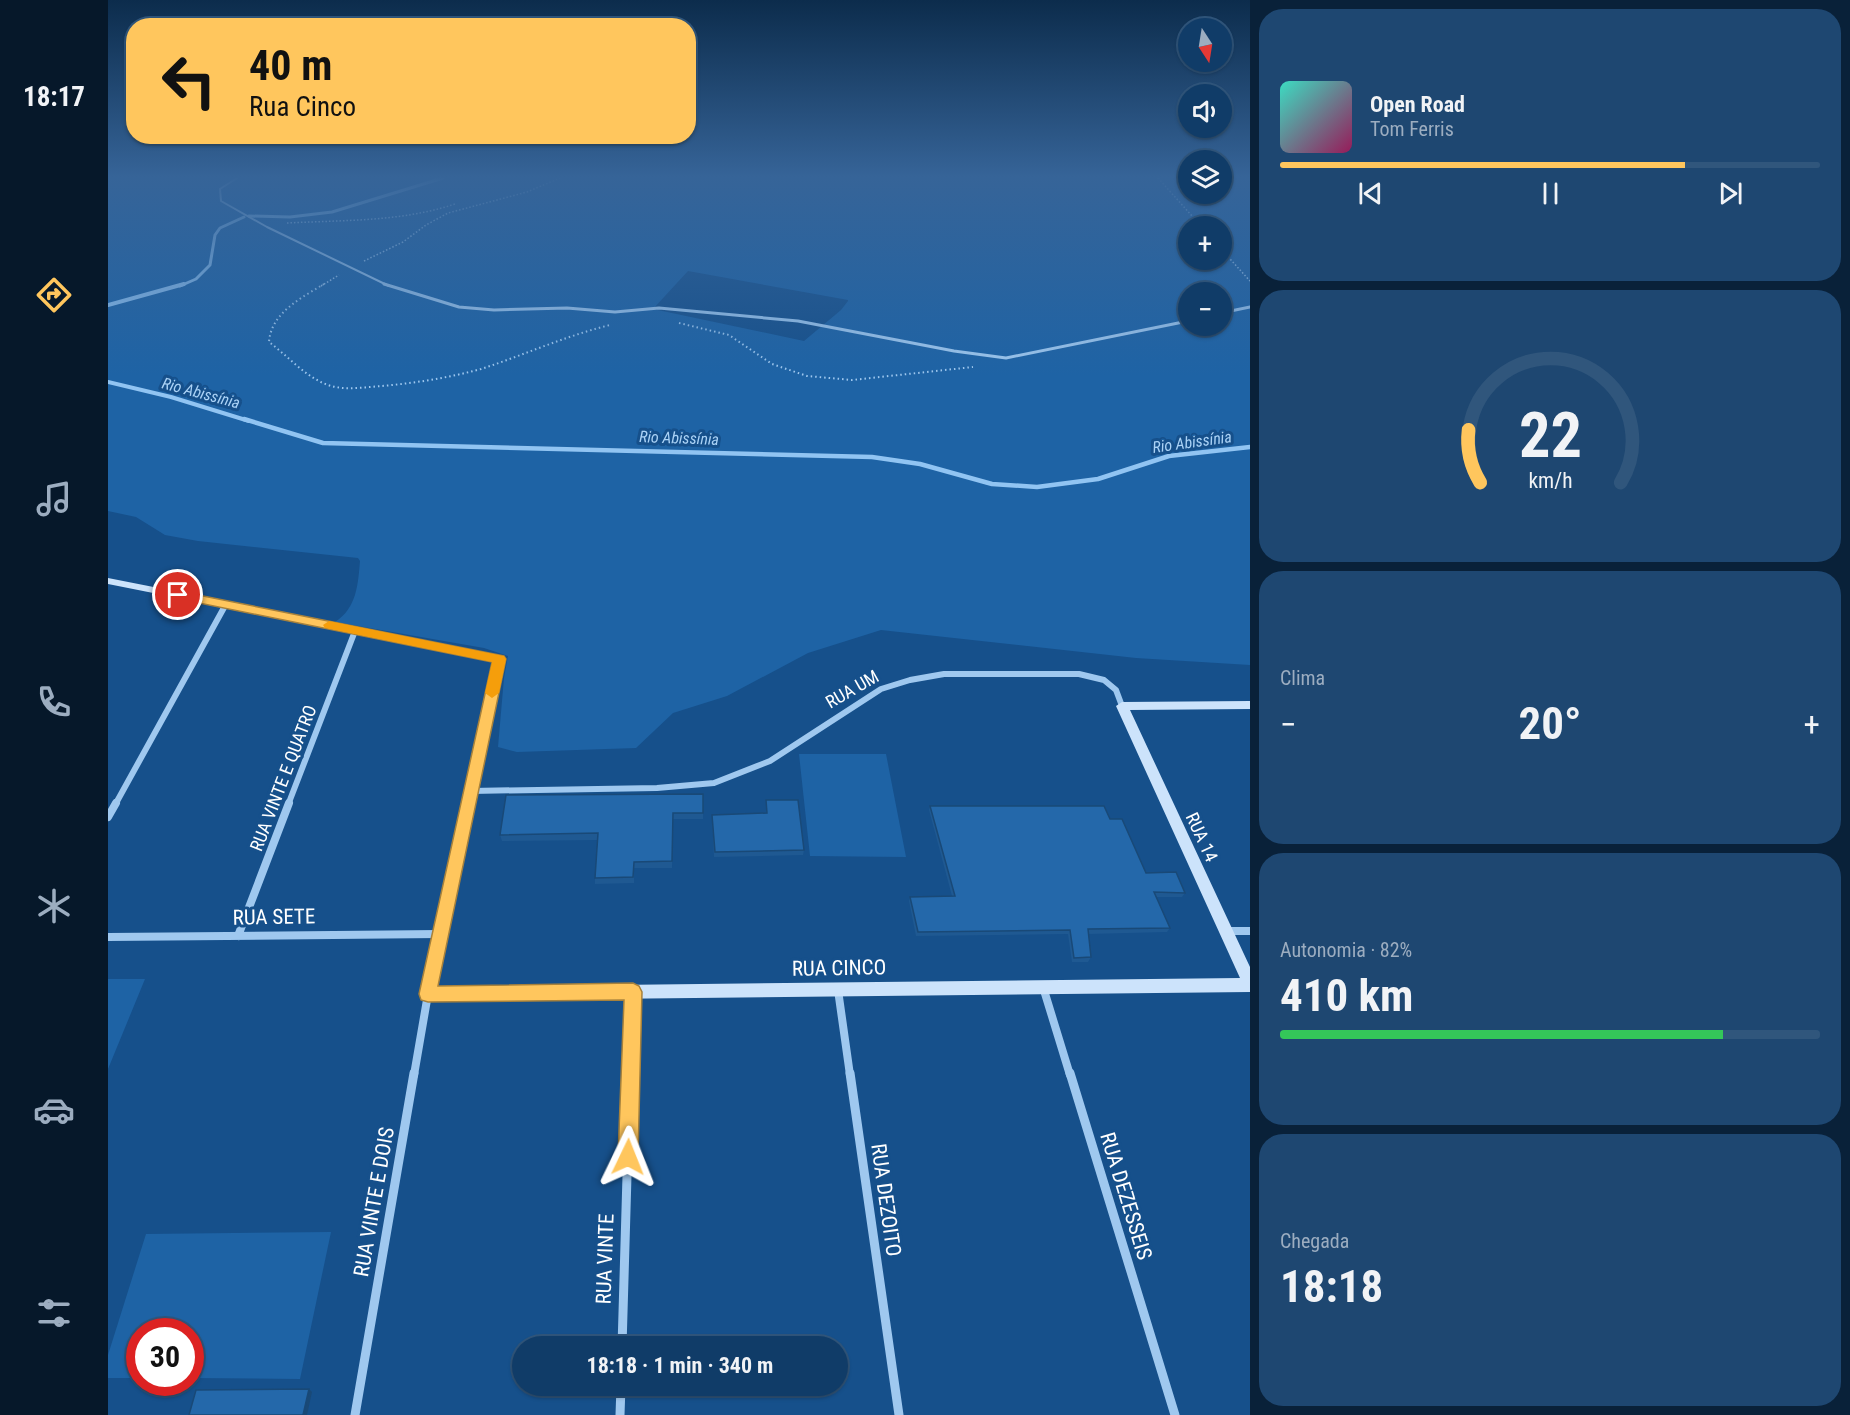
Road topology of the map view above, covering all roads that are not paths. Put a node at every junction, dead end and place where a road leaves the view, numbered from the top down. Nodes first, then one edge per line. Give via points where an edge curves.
1 (302, 244) edge
2 (1250, 306) edge
3 (1232, 310) edge
4 (1178, 323) edge
5 (108, 581) edge
6 (226, 604) junction
7 (355, 631) junction
8 (1250, 705) edge
9 (1122, 706) junction
10 (471, 791) junction
11 (108, 818) edge
12 (1226, 931) junction
13 (1250, 931) edge
14 (440, 934) junction
15 (238, 936) junction
16 (108, 937) edge
17 (1250, 984) edge
18 (1043, 987) junction
19 (838, 989) junction
20 (633, 992) junction
21 (428, 994) junction
22 (622, 1336) edge
23 (621, 1396) edge
24 (355, 1415) edge
25 (620, 1415) edge
26 (899, 1415) edge
27 (1175, 1415) edge

1 - 4 lane via 383,284 459,307 615,312 659,308 798,321 1006,358
2 - 3 lane
5 - 6 street
6 - 7 street
6 - 11 street
7 - 10 street via 499,659
7 - 15 street, RUA VINTE E QUATRO
8 - 9 street
9 - 10 street, RUA UM via 1116,690 1104,680 1079,674 944,674 881,689 770,761 714,783 657,788
9 - 12 street, RUA 14
10 - 14 street
12 - 13 street
12 - 17 street, RUA 14
14 - 15 street, RUA SETE
14 - 21 street
15 - 16 street, RUA SETE
17 - 18 street, RUA CINCO
18 - 19 street, RUA CINCO
18 - 27 street, RUA DEZESSEIS
19 - 20 street, RUA CINCO
19 - 26 street, RUA DEZOITO
20 - 21 street, RUA CINCO
20 - 22 street, RUA VINTE
21 - 24 street, RUA VINTE E DOIS
23 - 25 street

